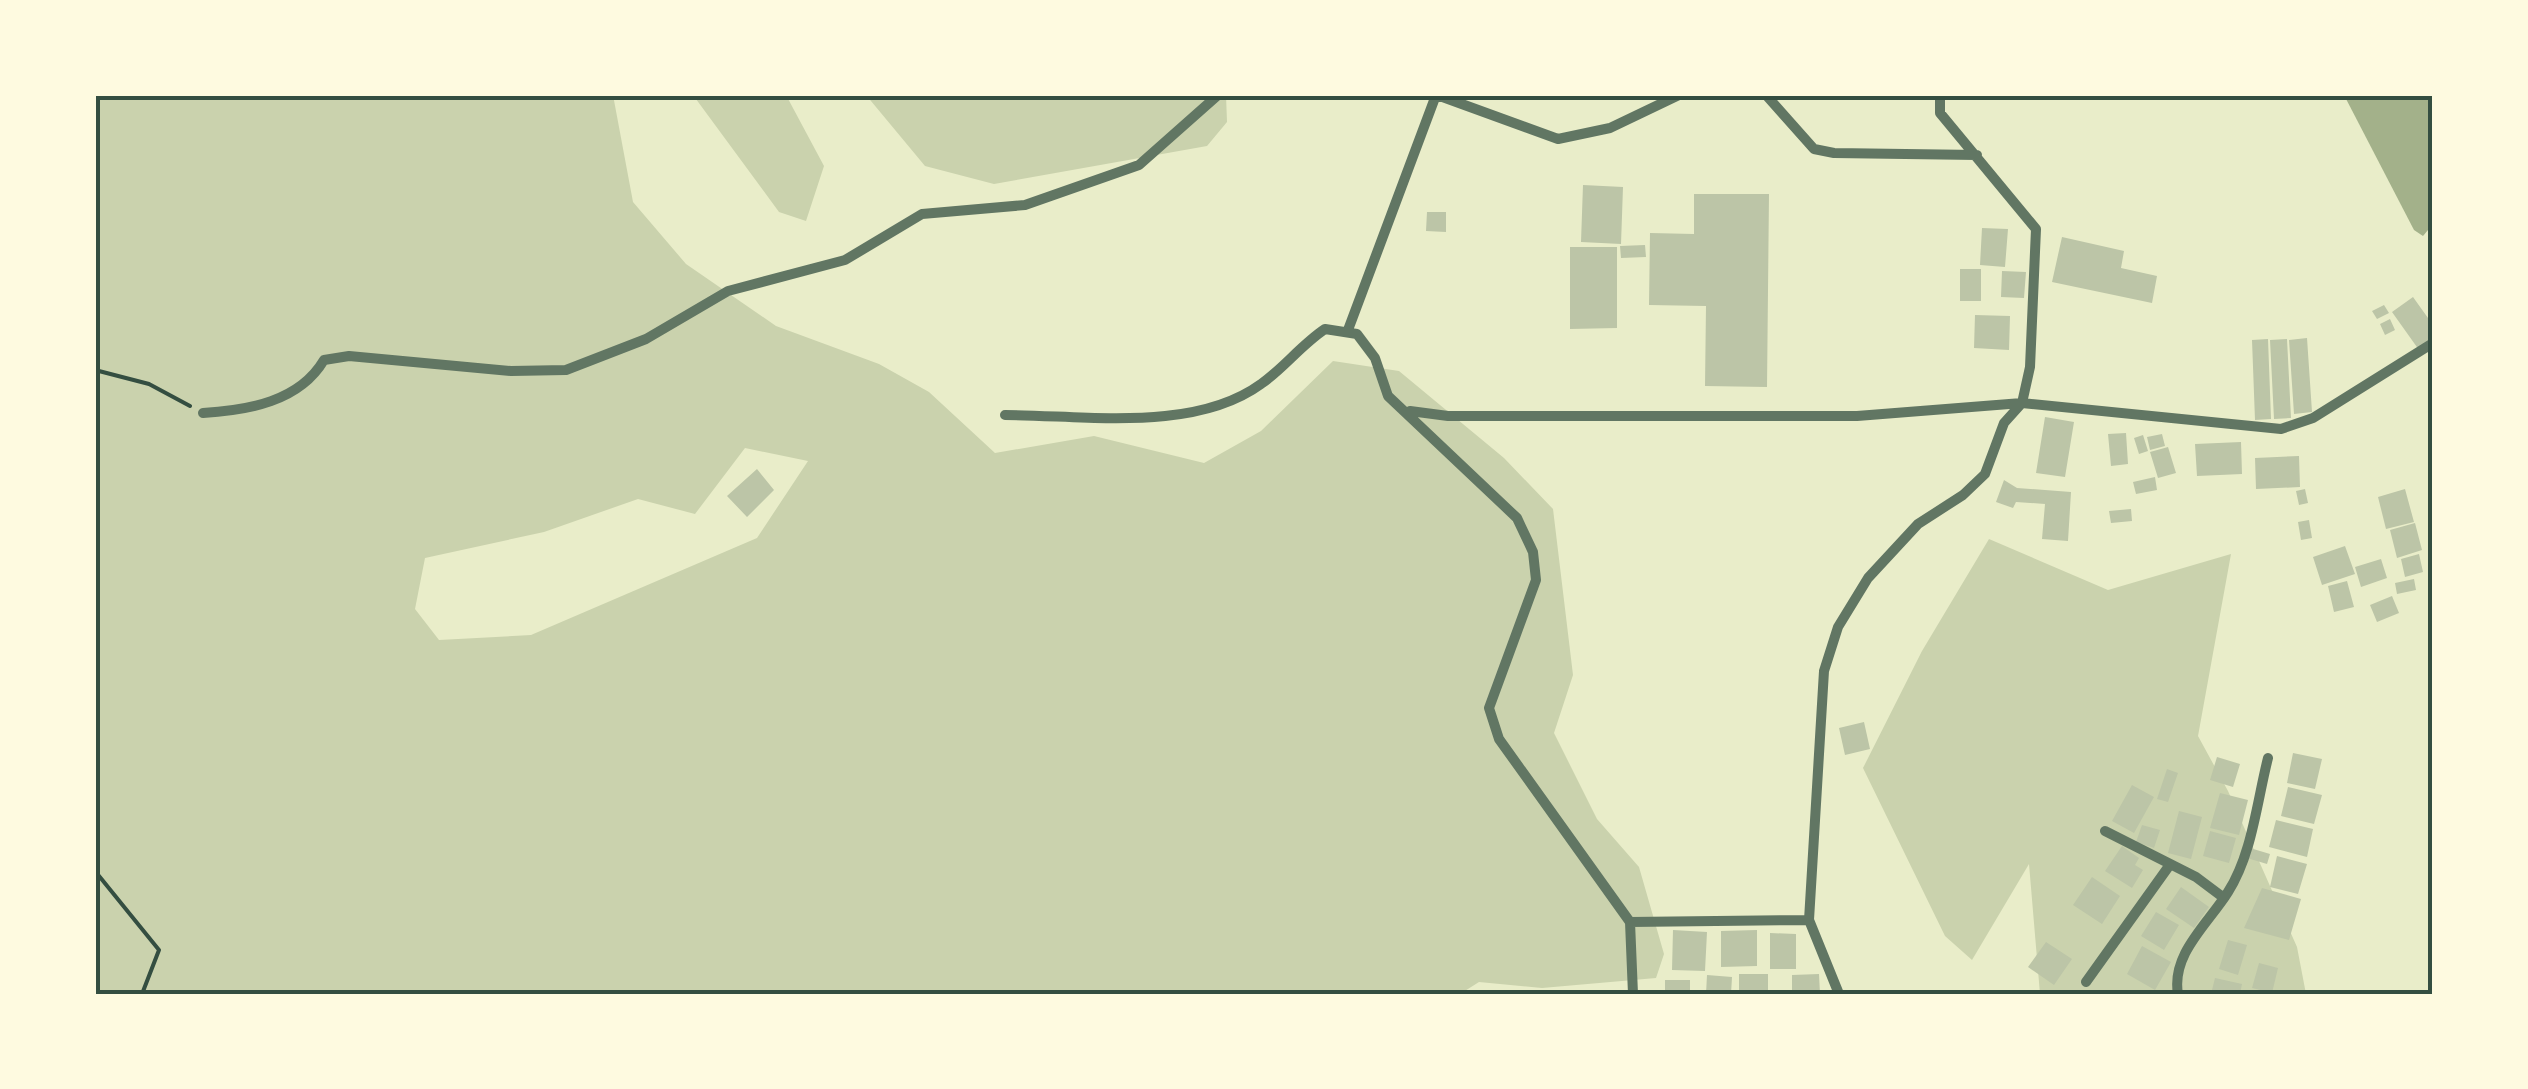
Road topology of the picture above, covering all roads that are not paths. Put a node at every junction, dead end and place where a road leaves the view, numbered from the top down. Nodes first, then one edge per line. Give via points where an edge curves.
1 (1218, 95) edge
2 (1436, 95) edge
3 (1678, 95) edge
4 (1766, 95) edge
5 (1940, 95) edge
6 (1977, 155) junction
7 (1348, 330) junction
8 (2433, 343) edge
9 (2022, 403) junction
10 (1408, 411) junction
11 (203, 413) road end
12 (1005, 415) dead end
13 (2268, 758) dead end
14 (2106, 831) dead end
15 (2169, 866) junction
16 (2224, 898) junction
17 (1808, 920) junction
18 (1630, 922) junction
19 (2086, 982) dead end
20 (1633, 994) edge
21 (1839, 994) edge
22 (2178, 994) edge

1 - 11 street via 1138,165 1025,205 922,214 844,260 728,291 646,339 566,370 350,356 324,360 314,377 258,409
2 - 3 street via 1558,139 1610,128
2 - 7 street
4 - 6 street via 1814,149
5 - 6 street via 1940,113
6 - 9 street via 2036,229 2030,367
7 - 10 street via 1375,358 1388,396
7 - 12 street via 1325,329 1260,385 1183,416
8 - 9 street via 2313,418 2282,429
9 - 10 street via 1733,418
9 - 17 street via 2004,424 1985,474 1890,551 1838,627 1824,671
10 - 18 street via 1517,518 1534,552 1536,580 1489,708 1499,739
13 - 16 street via 2244,856
14 - 15 street
15 - 16 street
15 - 19 street
16 - 22 street via 2182,957
17 - 18 street
17 - 21 street
18 - 20 street

